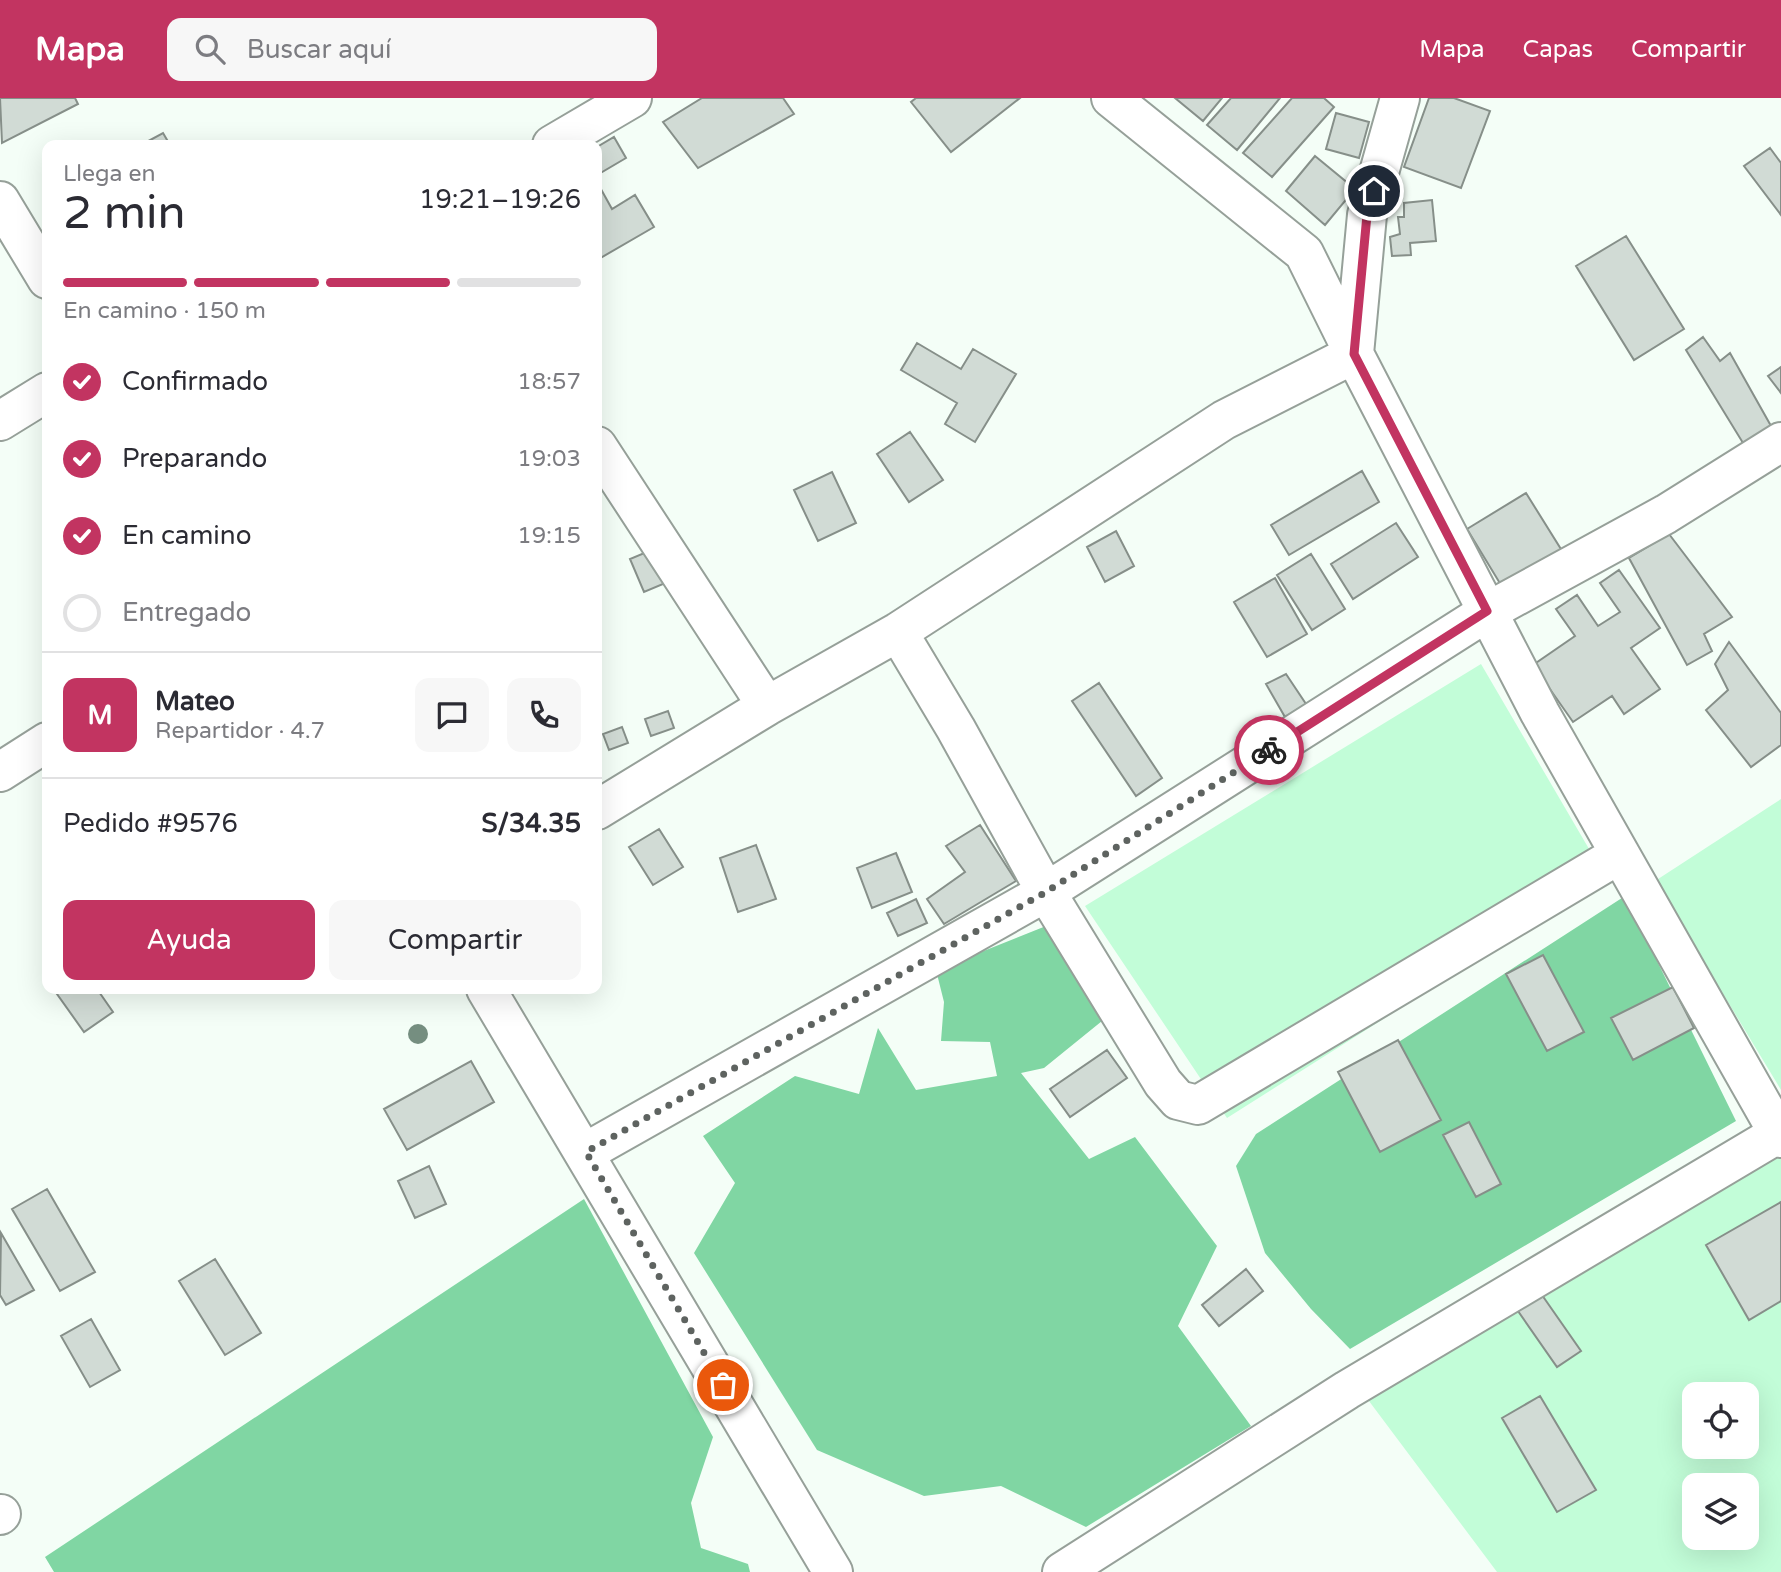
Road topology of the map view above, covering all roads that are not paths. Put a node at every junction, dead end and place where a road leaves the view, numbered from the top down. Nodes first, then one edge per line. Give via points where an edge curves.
1 (632, 98) edge
2 (1111, 98) edge
3 (1400, 98) edge
4 (560, 140) edge
5 (0, 201) edge
6 (42, 271) edge
7 (1354, 354) junction
8 (42, 394) edge
9 (0, 421) edge
10 (1781, 442) edge
11 (602, 454) edge
12 (1487, 611) junction
13 (898, 632) junction
14 (767, 706) junction
15 (42, 746) edge
16 (0, 772) edge
17 (602, 807) edge
18 (1620, 854) junction
19 (1046, 892) junction
20 (489, 994) edge
21 (1780, 1135) edge
22 (586, 1152) junction
23 (833, 1572) edge
24 (1062, 1572) edge

1 - 4 street
2 - 7 street via 1304,253
3 - 7 street via 1367,215
5 - 6 street
7 - 12 street
7 - 13 street via 1224,420
8 - 9 street
10 - 12 street via 1666,514
11 - 14 street
12 - 18 street
12 - 19 street
13 - 14 street
13 - 19 street
14 - 17 street
15 - 16 street
18 - 19 street via 1198,1105 1178,1100 1163,1083
18 - 21 street
19 - 22 street
20 - 22 street
21 - 24 street via 1347,1390
22 - 23 street

